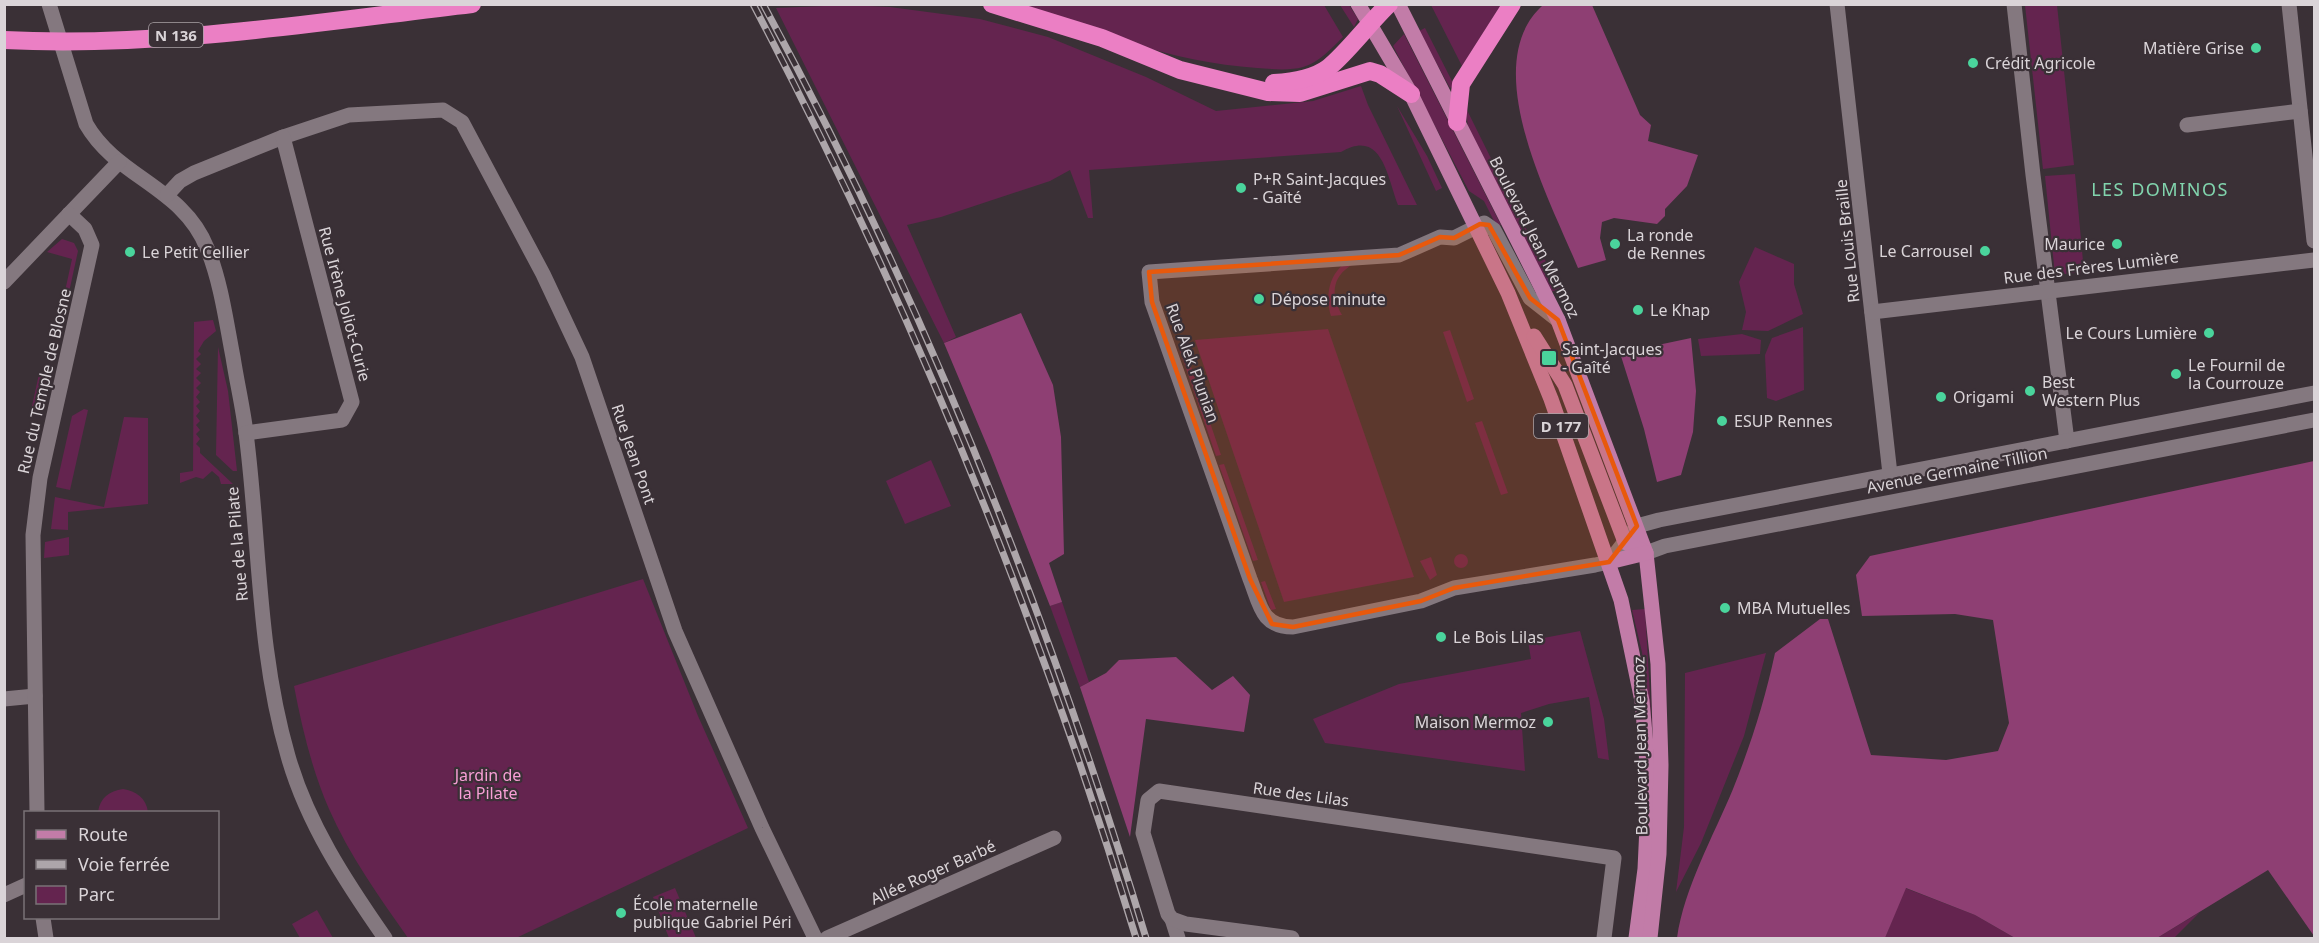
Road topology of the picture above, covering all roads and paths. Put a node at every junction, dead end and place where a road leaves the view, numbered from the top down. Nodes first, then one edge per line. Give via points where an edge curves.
1 (49, 4) edge
2 (472, 4) edge
3 (992, 4) edge
4 (1358, 4) edge
5 (1389, 4) edge
6 (1398, 4) edge
7 (1512, 4) edge
8 (1837, 4) edge
9 (2014, 4) edge
10 (2289, 4) edge
11 (1369, 22) junction
12 (4, 40) edge
13 (1239, 83) junction
14 (1411, 94) junction
15 (2300, 111) junction
16 (1457, 122) junction
17 (2187, 125) dead end
18 (283, 137) junction
19 (119, 162) junction
20 (167, 195) junction
21 (69, 214) junction
22 (1474, 227) junction
23 (2314, 241) edge
24 (2314, 260) edge
25 (4, 282) edge
26 (2048, 290) junction
27 (1508, 293) junction
28 (1872, 312) junction
29 (1558, 320) junction
30 (2314, 393) edge
31 (2314, 420) edge
32 (246, 433) junction
33 (2067, 441) junction
34 (1890, 474) junction
35 (1637, 526) junction
36 (1625, 542) junction
37 (1646, 553) junction
38 (1609, 562) junction
39 (35, 696) junction
40 (4, 699) edge
41 (37, 811) edge
42 (1054, 838) dead end
43 (24, 886) edge
44 (4, 895) edge
45 (43, 919) edge
46 (1172, 919) junction
47 (46, 939) edge
48 (385, 939) edge
49 (814, 939) edge
50 (827, 939) edge
51 (1178, 939) edge
52 (1292, 939) edge
53 (1604, 939) edge
54 (1636, 939) edge
55 (1650, 939) edge

1 - 19 street via 86,124 96,142
2 - 12 highway, N 136 via 245,30 85,40
3 - 13 highway via 1102,38 1180,70
4 - 11 main road, D 177
5 - 11 highway
6 - 16 main road, Boulevard Jean Mermoz
7 - 16 highway via 1461,84
8 - 28 street, Rue Louis Braille
9 - 26 street
10 - 15 street
11 - 13 highway via 1327,69 1295,82
11 - 14 main road, Boulevard Jean Mermoz / D 177
13 - 14 highway via 1268,92 1293,94 1370,70
14 - 22 main road, Boulevard Jean Mermoz / D 177
15 - 17 street
15 - 23 street
16 - 29 main road, Boulevard Jean Mermoz
18 - 20 street via 194,173
18 - 32 street, Rue Irène Joliot-Curie via 352,402 342,420
18 - 49 street, Rue Jean Pont via 349,115 443,110 462,122 543,274 582,357 675,630
19 - 20 street, Rue de la Pilate
19 - 21 street
20 - 32 street, Rue de la Pilate via 193,221 207,249 224,310
21 - 25 street
21 - 39 street, Rue du Temple de Blosne via 90,237 91,252 36,507 31,553
22 - 27 main road, Boulevard Jean Mermoz / D 177
22 - 29 street via 1484,223 1494,230 1530,298
22 - 38 street, Rue Alek Plunian via 1454,238 1440,237 1399,255 1149,272 1152,302 1250,579 1269,620 1278,626 1293,627 1430,599 1454,588
24 - 26 street, Rue des Frères Lumière
26 - 28 street, Rue des Frères Lumière
26 - 33 street
27 - 36 main road, Boulevard Jean Mermoz / D 177 via 1565,386
27 - 38 main road, Boulevard Jean Mermoz / D 177
28 - 34 street, Rue Louis Braille
29 - 35 main road, Boulevard Jean Mermoz
30 - 33 street, Avenue Germaine Tillion
31 - 37 street, Avenue Germaine Tillion
32 - 48 street, Rue de la Pilate via 261,611 287,754 313,822
33 - 34 street, Avenue Germaine Tillion
34 - 35 street, Avenue Germaine Tillion
35 - 36 street
35 - 37 main road, Boulevard Jean Mermoz
36 - 37 main road
36 - 38 street
37 - 38 main road, Avenue Germaine Tillion
37 - 55 main road, Boulevard Jean Mermoz via 1658,664 1661,765 1659,854
38 - 54 main road, Boulevard Jean Mermoz via 1642,701 1646,745 1645,869
39 - 40 street
39 - 41 street, Rue du Temple de Blosne
42 - 50 street, Allée Roger Barbé
43 - 44 street
45 - 47 street
46 - 51 street
46 - 52 street
46 - 53 street, Rue des Lilas via 1143,833 1148,800 1159,791 1614,858

